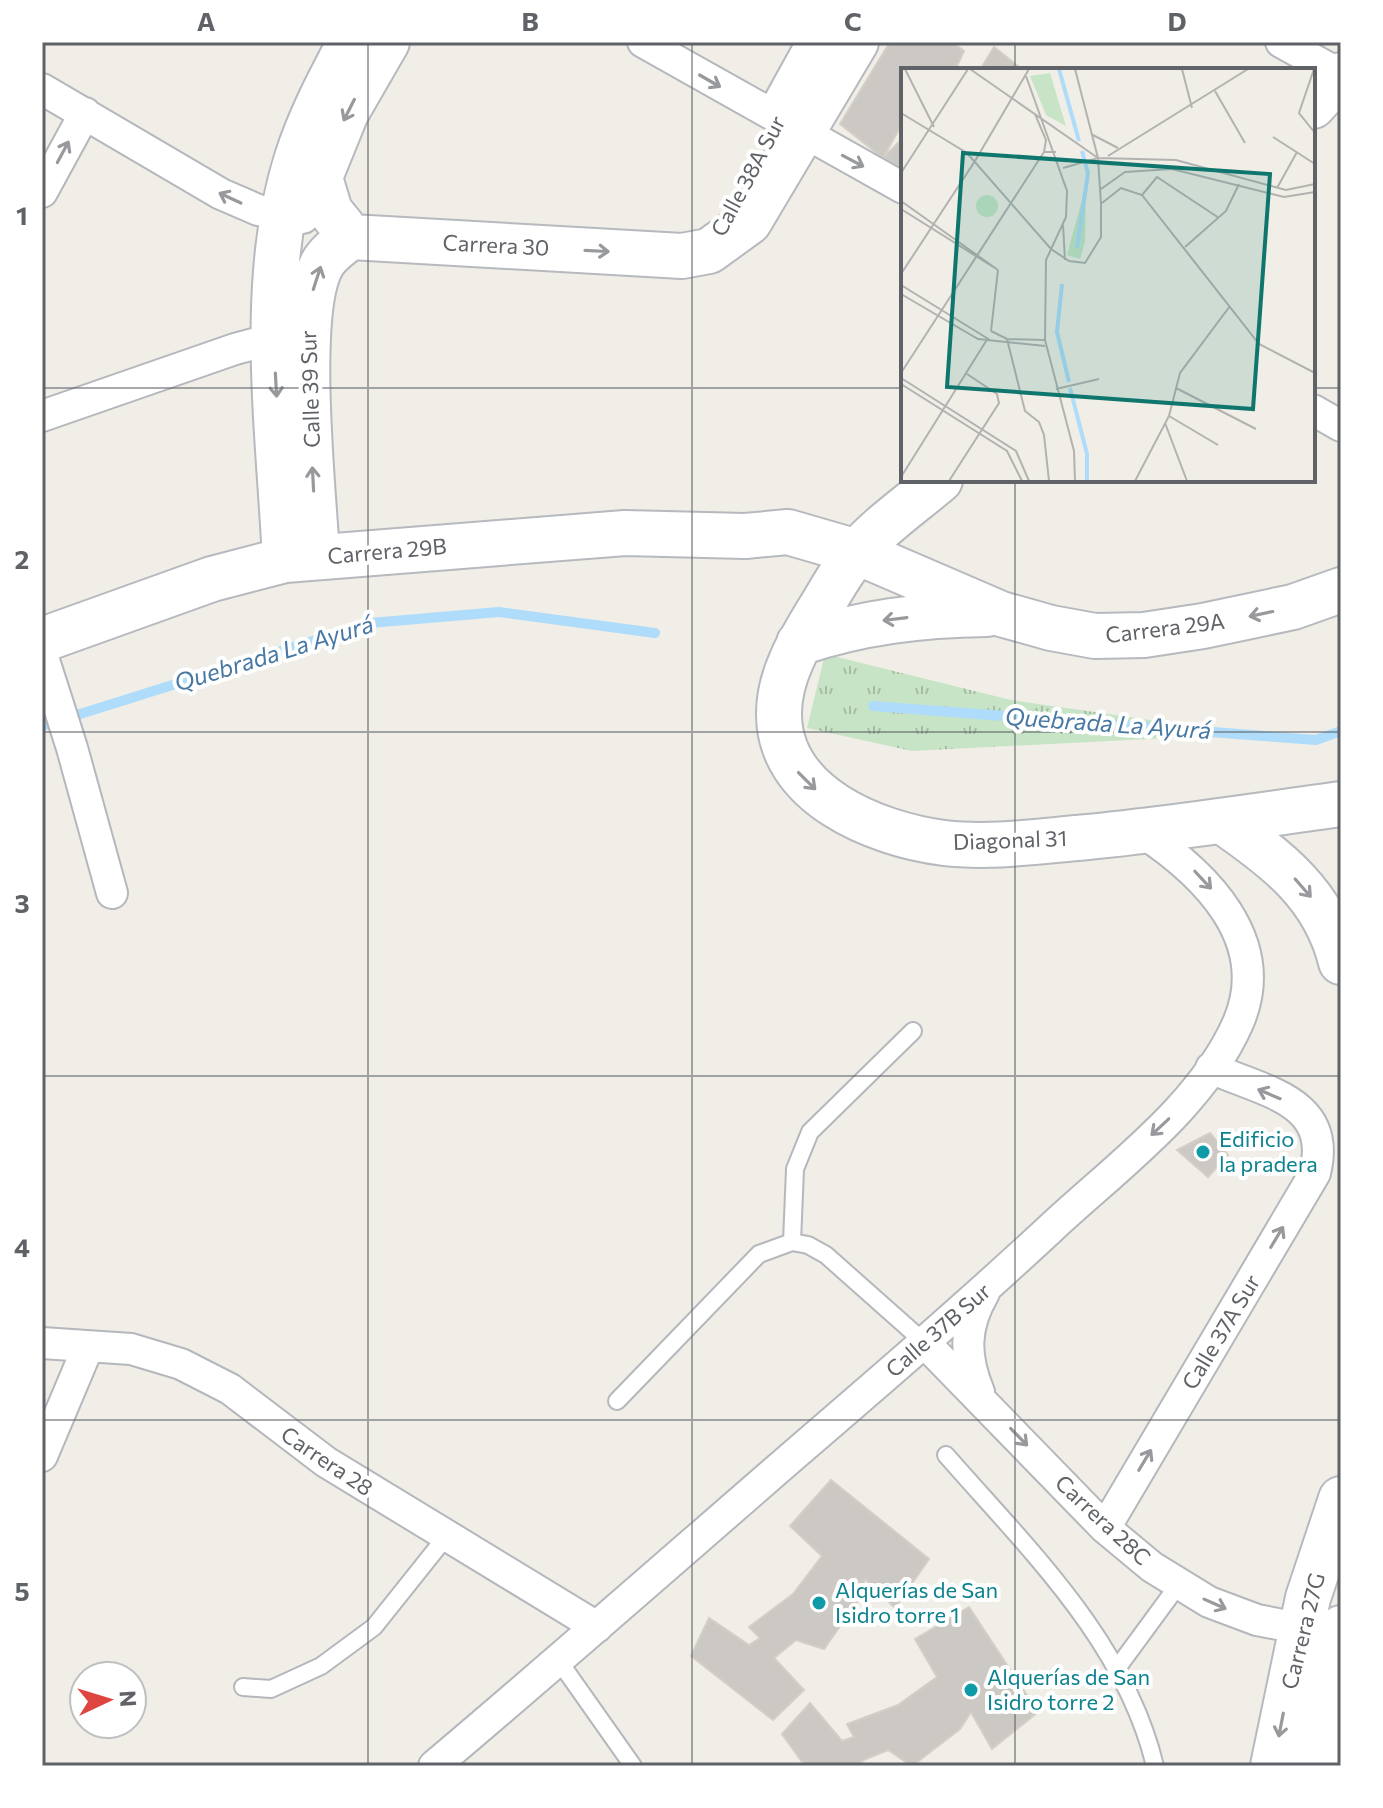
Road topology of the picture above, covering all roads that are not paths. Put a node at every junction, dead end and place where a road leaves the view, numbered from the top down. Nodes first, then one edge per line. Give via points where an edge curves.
1 (350, 42) edge
2 (387, 42) edge
3 (643, 42) edge
4 (820, 42) edge
5 (856, 42) edge
6 (1281, 42) edge
7 (1341, 75) edge
8 (42, 89) edge
9 (1315, 104) edge
10 (85, 113) junction
11 (790, 127) junction
12 (320, 178) junction
13 (901, 187) edge
14 (42, 192) edge
15 (294, 217) junction
16 (351, 237) junction
17 (709, 251) joint
18 (290, 334) junction
19 (1315, 411) edge
20 (42, 416) edge
21 (1341, 426) edge
22 (924, 482) edge
23 (938, 482) edge
24 (788, 532) junction
25 (745, 536) junction
26 (857, 552) junction
27 (301, 558) junction
28 (1339, 596) edge
29 (827, 598) junction
30 (1001, 614) junction
31 (799, 643) junction
32 (44, 656) edge
33 (1341, 804) edge
34 (1222, 821) junction
35 (1142, 832) junction
36 (112, 893) dead end
37 (1341, 962) edge
38 (913, 1031) dead end
39 (1211, 1068) junction
40 (792, 1242) junction
41 (987, 1288) junction
42 (924, 1342) junction
43 (42, 1343) edge
44 (88, 1347) junction
45 (981, 1397) junction
46 (617, 1401) dead end
47 (946, 1455) dead end
48 (42, 1456) edge
49 (1341, 1499) edge
50 (1105, 1528) junction
51 (445, 1538) junction
52 (1179, 1584) junction
53 (597, 1627) junction
54 (1330, 1632) edge
55 (559, 1661) junction
56 (1118, 1667) junction
57 (243, 1687) dead end
58 (434, 1766) edge
59 (633, 1766) edge
60 (1155, 1766) edge
61 (1273, 1766) edge
62 (1316, 1766) edge

1 - 15 street, Calle 39 Sur via 311,117 296,161
2 -> 12 street, Calle 39 Sur via 346,113
3 -> 11 street
4 - 11 street, Calle 38A Sur
5 - 11 street, Calle 38A Sur
6 - 7 street
7 - 9 street
8 - 10 street
14 -> 10 street
15 -> 10 street via 258,210 221,194
11 -> 13 street
11 - 17 street, Calle 38A Sur via 749,222
12 - 15 street, Calle 39 Sur
12 - 16 street via 330,211
15 - 18 street, Calle 39 Sur via 277,279
16 -> 17 street, Carrera 30 via 682,256
18 -> 16 street, Calle 39 Sur via 322,263
18 - 20 street
18 - 27 street, Calle 39 Sur
19 - 21 street
22 - 24 street via 844,520
23 - 26 street, Diagonal 31
24 - 25 street, Carrera 29B
24 - 26 street, Carrera 29B
25 - 27 street, Carrera 29B via 625,533
25 - 29 street, Carrera 29B via 798,557
26 - 29 street, Diagonal 31
26 - 30 street, Carrera 29A
27 - 32 street, Carrera 29B via 212,579
28 -> 30 street, Carrera 29A via 1144,635 1095,636
29 - 31 street, Diagonal 31
30 -> 31 street via 899,618
31 -> 35 street, Diagonal 31 via 779,711 789,758 803,780 852,815 894,831 956,843 993,845
32 - 36 street
33 - 34 street, Diagonal 31
34 - 35 street, Diagonal 31
34 -> 37 street via 1272,855 1303,885 1325,914
35 -> 39 street, Calle 37B Sur via 1199,874 1221,899 1241,940 1246,983 1239,1021
38 - 40 lane via 810,1132 795,1169
39 -> 41 street, Calle 37B Sur via 1169,1118
50 -> 39 street, Calle 37A Sur via 1315,1173 1320,1150 1308,1116
40 - 42 lane via 826,1255
40 - 46 lane via 759,1254
41 - 42 street, Calle 37B Sur
41 - 45 street, Carrera 28C via 968,1330 971,1373
42 - 45 street, Carrera 28C
42 - 53 street, Calle 37B Sur
43 - 44 street, Carrera 28
44 - 48 street
44 - 51 street, Carrera 28 via 131,1349 181,1364 230,1389 326,1462
45 -> 50 street, Carrera 28C
47 - 56 lane via 1066,1593
49 - 54 street, Carrera 27G
50 - 52 street, Carrera 28C
51 - 53 street, Carrera 28
51 - 57 lane via 374,1627 321,1666 271,1689
52 -> 54 street, Carrera 28C via 1257,1620
52 - 56 lane
53 - 55 street, Calle 37B Sur
54 -> 61 street, Carrera 27G
54 - 62 street, Carrera 27G
55 - 58 street, Calle 37B Sur
55 - 59 lane
56 - 60 lane via 1145,1726

